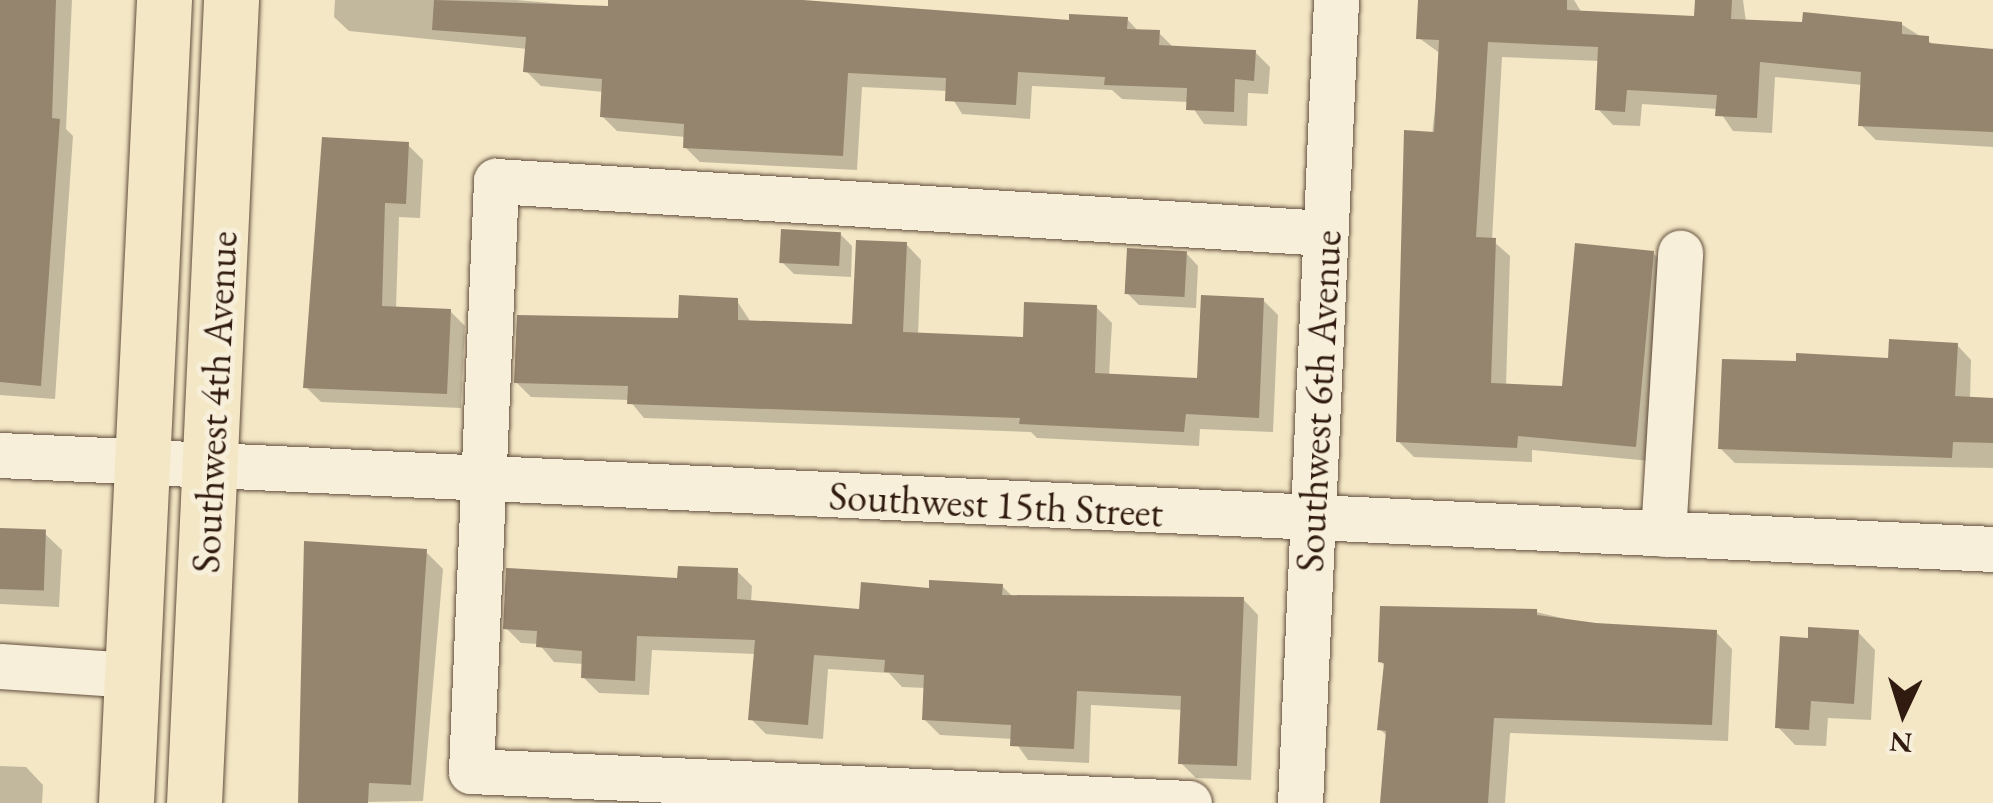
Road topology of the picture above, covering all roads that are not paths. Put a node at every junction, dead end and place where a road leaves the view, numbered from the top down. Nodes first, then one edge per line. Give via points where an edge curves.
1 (164, 0) edge
2 (231, 0) edge
3 (1336, 0) edge
4 (1325, 233) junction
5 (1680, 253) dead end
6 (0, 456) edge
7 (142, 463) junction
8 (212, 466) junction
9 (480, 480) junction
10 (1312, 519) junction
11 (1663, 534) junction
12 (1993, 549) edge
13 (0, 666) edge
14 (133, 674) junction
15 (126, 803) edge
16 (194, 803) edge
17 (1189, 803) edge
18 (1300, 803) edge

1 - 7 main road, Southwest 4th Avenue
2 - 8 main road, Southwest 4th Avenue
3 - 4 street, Southwest 6th Avenue
4 - 9 street via 496,181
4 - 10 street, Southwest 6th Avenue
5 - 11 street
6 - 7 street, Southwest 15th Street
7 - 8 street, Southwest 15th Street
7 - 14 main road, Southwest 4th Avenue
8 - 9 street, Southwest 15th Street
8 - 16 main road, Southwest 4th Avenue
9 - 10 street, Southwest 15th Street
9 - 17 street via 471,770
10 - 11 street, Southwest 15th Street
10 - 18 street, Southwest 6th Avenue
11 - 12 street, Southwest 15th Street
13 - 14 street
14 - 15 main road, Southwest 4th Avenue

